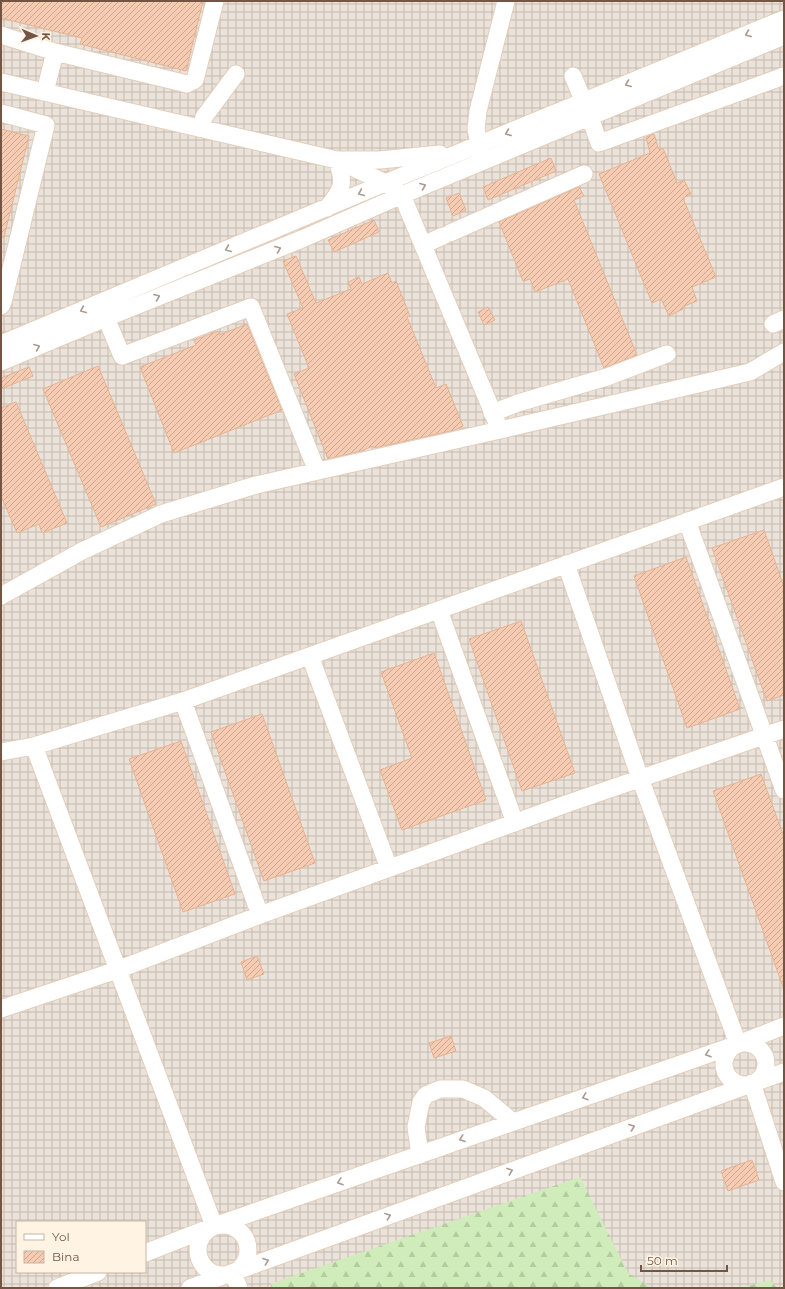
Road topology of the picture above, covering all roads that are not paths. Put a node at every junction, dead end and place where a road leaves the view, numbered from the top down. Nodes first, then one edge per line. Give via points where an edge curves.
1 (215, 1) edge
2 (506, 1) edge
3 (784, 19) edge
4 (1, 35) edge
5 (784, 36) edge
6 (54, 52) junction
7 (236, 74) dead end
8 (573, 76) dead end
9 (784, 76) edge
10 (1, 82) edge
11 (45, 92) junction
12 (584, 102) junction
13 (1, 113) edge
14 (590, 118) junction
15 (201, 128) junction
16 (479, 145) junction
17 (462, 152) junction
18 (337, 160) junction
19 (482, 162) junction
20 (584, 174) dead end
21 (385, 183) junction
22 (402, 195) junction
23 (326, 208) junction
24 (423, 245) junction
25 (1, 306) edge
26 (103, 310) junction
27 (1, 344) edge
28 (784, 352) edge
29 (667, 354) dead end
30 (1, 362) edge
31 (492, 413) junction
32 (500, 430) junction
33 (318, 471) junction
34 (784, 487) edge
35 (687, 521) junction
36 (566, 564) junction
37 (1, 596) edge
38 (439, 610) junction
39 (310, 656) junction
40 (184, 701) junction
41 (784, 729) edge
42 (765, 735) junction
43 (34, 746) junction
44 (1, 752) edge
45 (640, 778) junction
46 (784, 790) edge
47 (515, 823) junction
48 (389, 868) junction
49 (260, 915) junction
50 (117, 970) junction
51 (1, 1009) edge
52 (784, 1026) edge
53 (738, 1044) junction
54 (784, 1072) edge
55 (752, 1083) junction
56 (513, 1122) junction
57 (420, 1155) junction
58 (784, 1182) edge
59 (214, 1226) junction
60 (146, 1253) edge
61 (95, 1273) edge
62 (236, 1280) edge
63 (57, 1288) edge
64 (190, 1288) edge

1 - 6 street via 195,80 187,84
2 - 16 street via 478,111 476,129
3 -> 12 street
4 - 6 street
5 - 14 street
6 - 11 street
7 - 15 street via 204,117
8 - 12 street
9 - 14 street via 599,143
10 - 11 street
11 - 15 street
12 - 14 street
12 -> 16 street
13 - 25 street via 46,125
14 - 19 street
15 - 18 street
16 - 17 street
16 - 19 street
17 - 18 street via 380,160
17 - 21 street
18 - 21 street
18 - 23 street via 342,174 339,194
22 -> 19 street
20 - 24 street
21 - 22 street
21 -> 23 street
22 - 24 street
26 -> 22 street via 302,239
23 -> 26 street
24 - 31 street
26 -> 27 street
30 -> 26 street
26 - 33 street via 122,356 252,308
28 - 32 street via 750,372
29 - 31 street via 607,377
31 - 32 street
32 - 33 street
33 - 37 street via 256,485 160,514 82,551
34 - 35 street
35 - 36 street
35 - 42 street
36 - 38 street
36 - 45 street
38 - 39 street
38 - 47 street
39 - 40 street
39 - 48 street
40 - 43 street
40 - 49 street
41 - 42 street
42 - 45 street
42 - 46 street
43 - 44 street
43 - 50 street
45 - 47 street
45 - 53 street
47 - 48 street
48 - 49 street
49 - 50 street
50 - 51 street
50 - 59 street
52 - 53 street
53 - 55 street via 756,1046 764,1056 762,1075
53 - 55 street via 727,1052 725,1071 733,1081 746,1085
53 -> 56 street
54 - 55 street
55 - 58 street
62 -> 55 street
56 -> 57 street
56 - 57 street via 484,1098 463,1089 440,1089 426,1095 421,1102 416,1127
57 -> 59 street
59 - 60 street
59 - 62 street via 235,1227 245,1237 247,1257
59 - 62 street via 202,1235 199,1256 206,1268 212,1272
61 - 63 street
62 - 64 street

